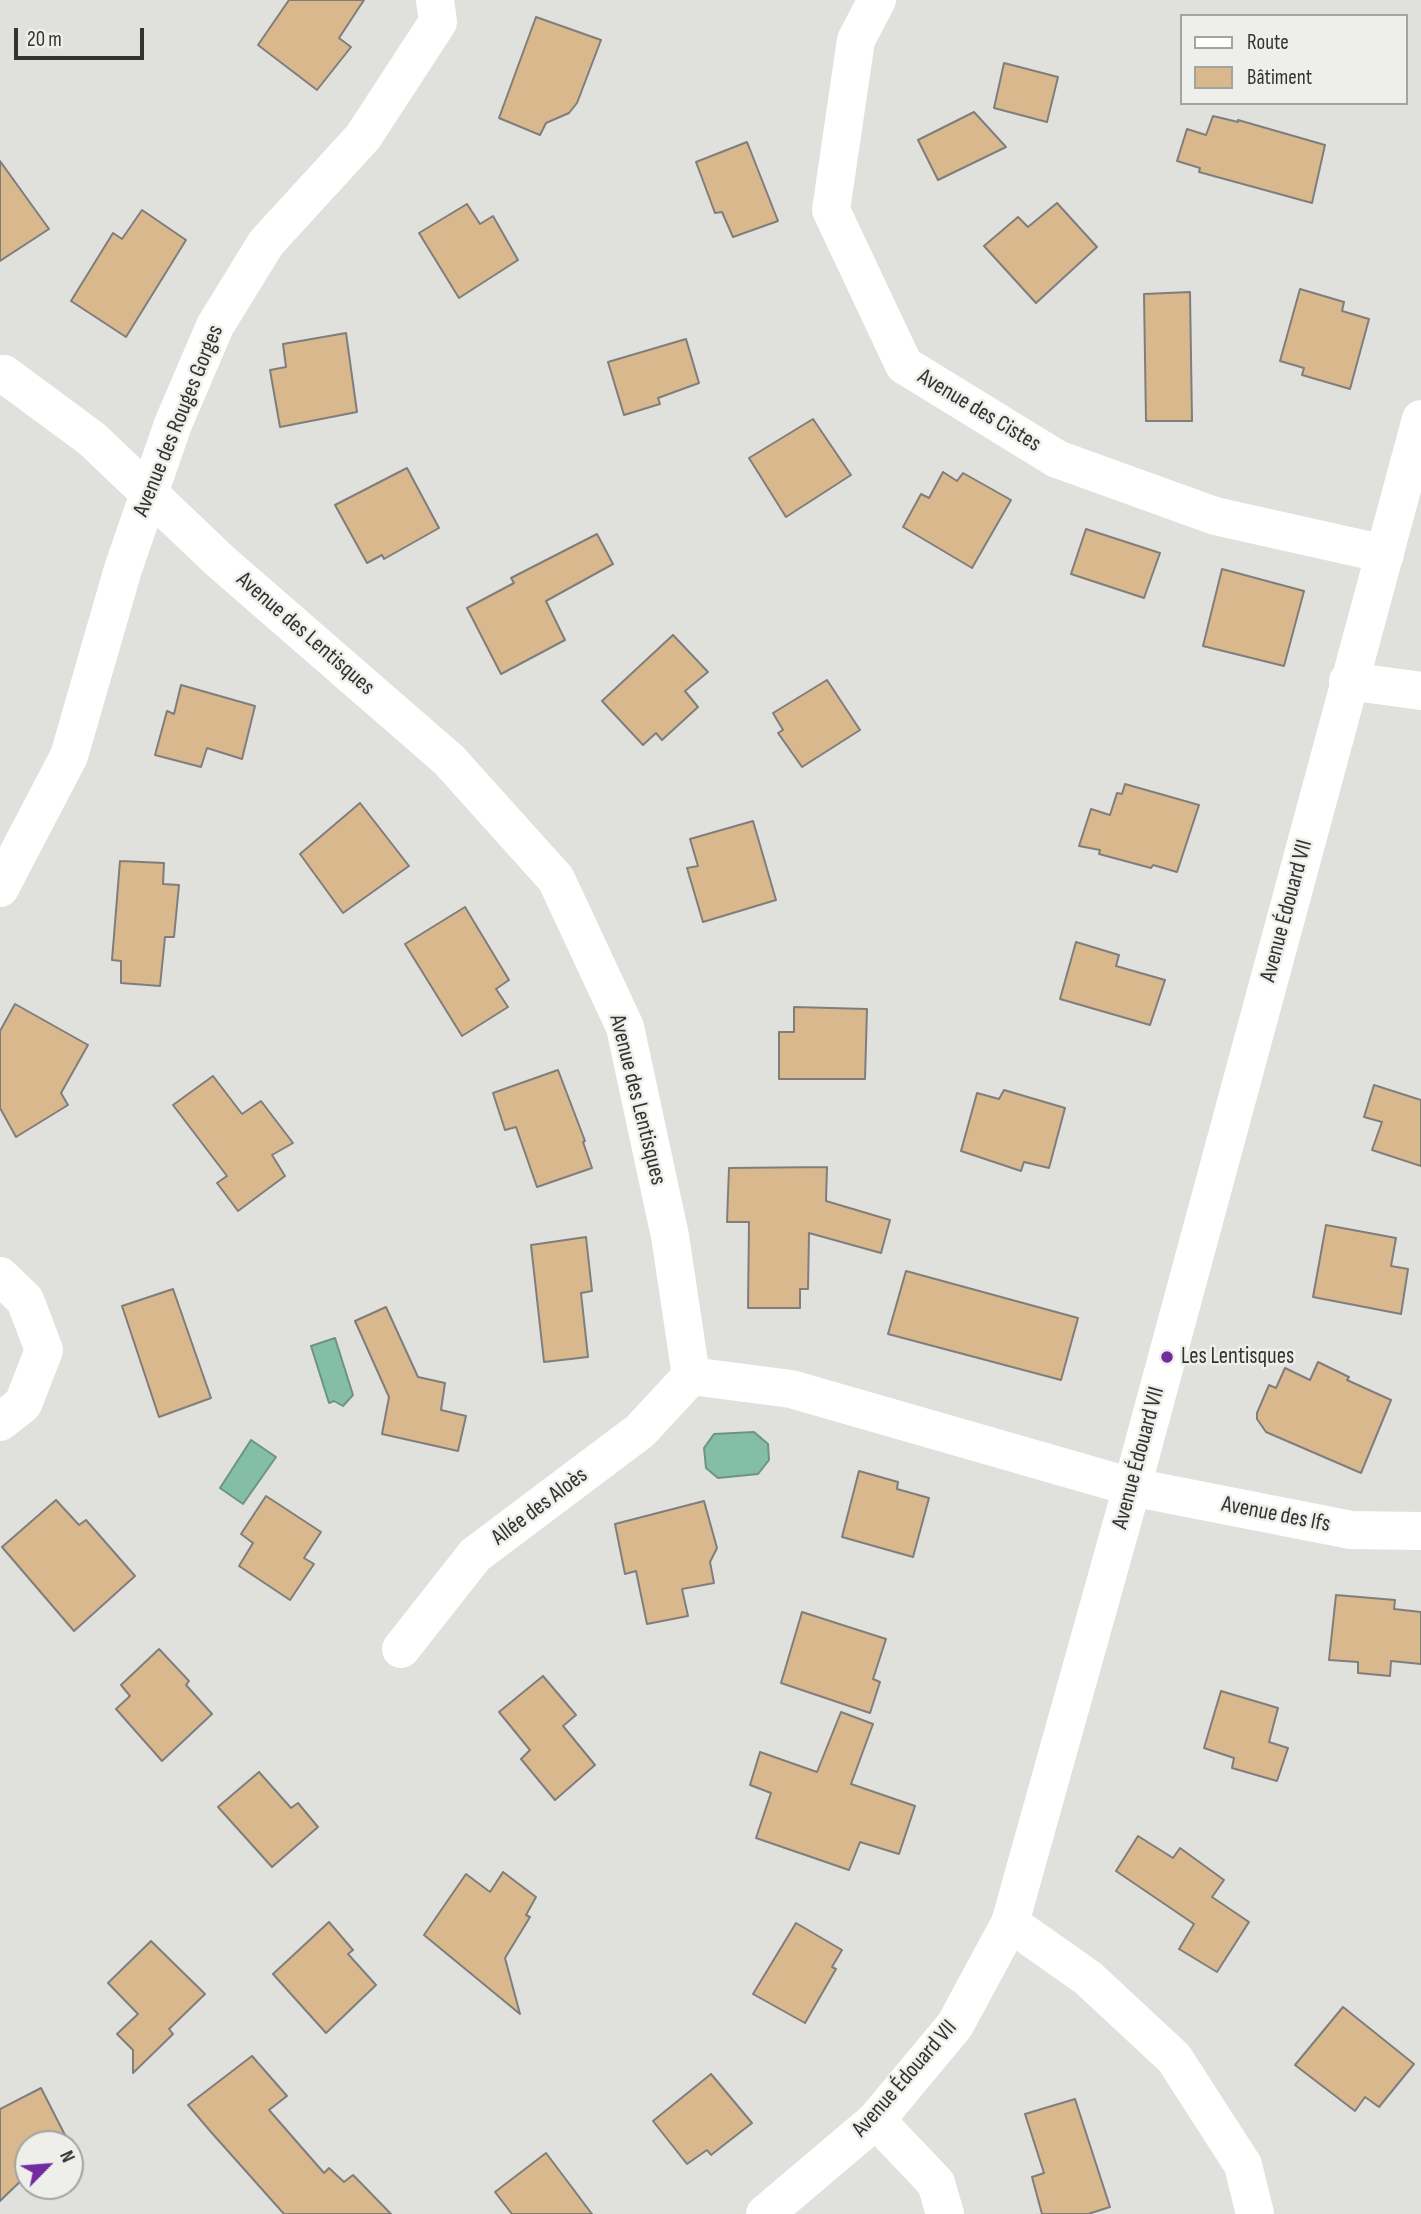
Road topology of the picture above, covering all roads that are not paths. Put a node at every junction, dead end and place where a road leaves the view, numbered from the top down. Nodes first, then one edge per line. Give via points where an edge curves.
1 (435, 0) edge
2 (877, 0) edge
3 (0, 374) edge
4 (1421, 419) edge
5 (149, 494) junction
6 (1385, 554) junction
7 (1348, 681) junction
8 (1421, 691) edge
9 (0, 888) edge
10 (0, 1276) edge
11 (691, 1376) junction
12 (0, 1422) edge
13 (1132, 1487) junction
14 (1421, 1531) edge
15 (401, 1649) dead end
16 (1010, 1923) junction
17 (876, 2120) junction
18 (765, 2214) edge
19 (945, 2214) edge
20 (1255, 2214) edge

1 - 5 street, Avenue des Rouges Gorges via 438,22 363,137 266,243 215,326
2 - 6 street, Avenue des Cistes via 856,40 831,210 904,365 1057,459 1215,516
3 - 5 street, Avenue des Lentisques via 92,439
4 - 6 street, Avenue Édouard VII
5 - 9 street, Avenue des Rouges Gorges via 69,756
5 - 11 street, Avenue des Lentisques via 449,760 556,879 625,1027 670,1236
6 - 7 street, Avenue Édouard VII
7 - 8 street
7 - 13 street, Avenue Édouard VII
10 - 12 street via 25,1300 44,1350 23,1404
11 - 13 street via 791,1388
11 - 15 street, Allée des Aloès via 640,1432 475,1555
13 - 14 street, Avenue des Ifs via 1351,1530
13 - 16 street, Avenue Édouard VII
16 - 17 street, Avenue Édouard VII via 955,2025
16 - 20 street via 1088,1978 1174,2058 1243,2165
17 - 18 street, Avenue Édouard VII
17 - 19 street via 936,2183

